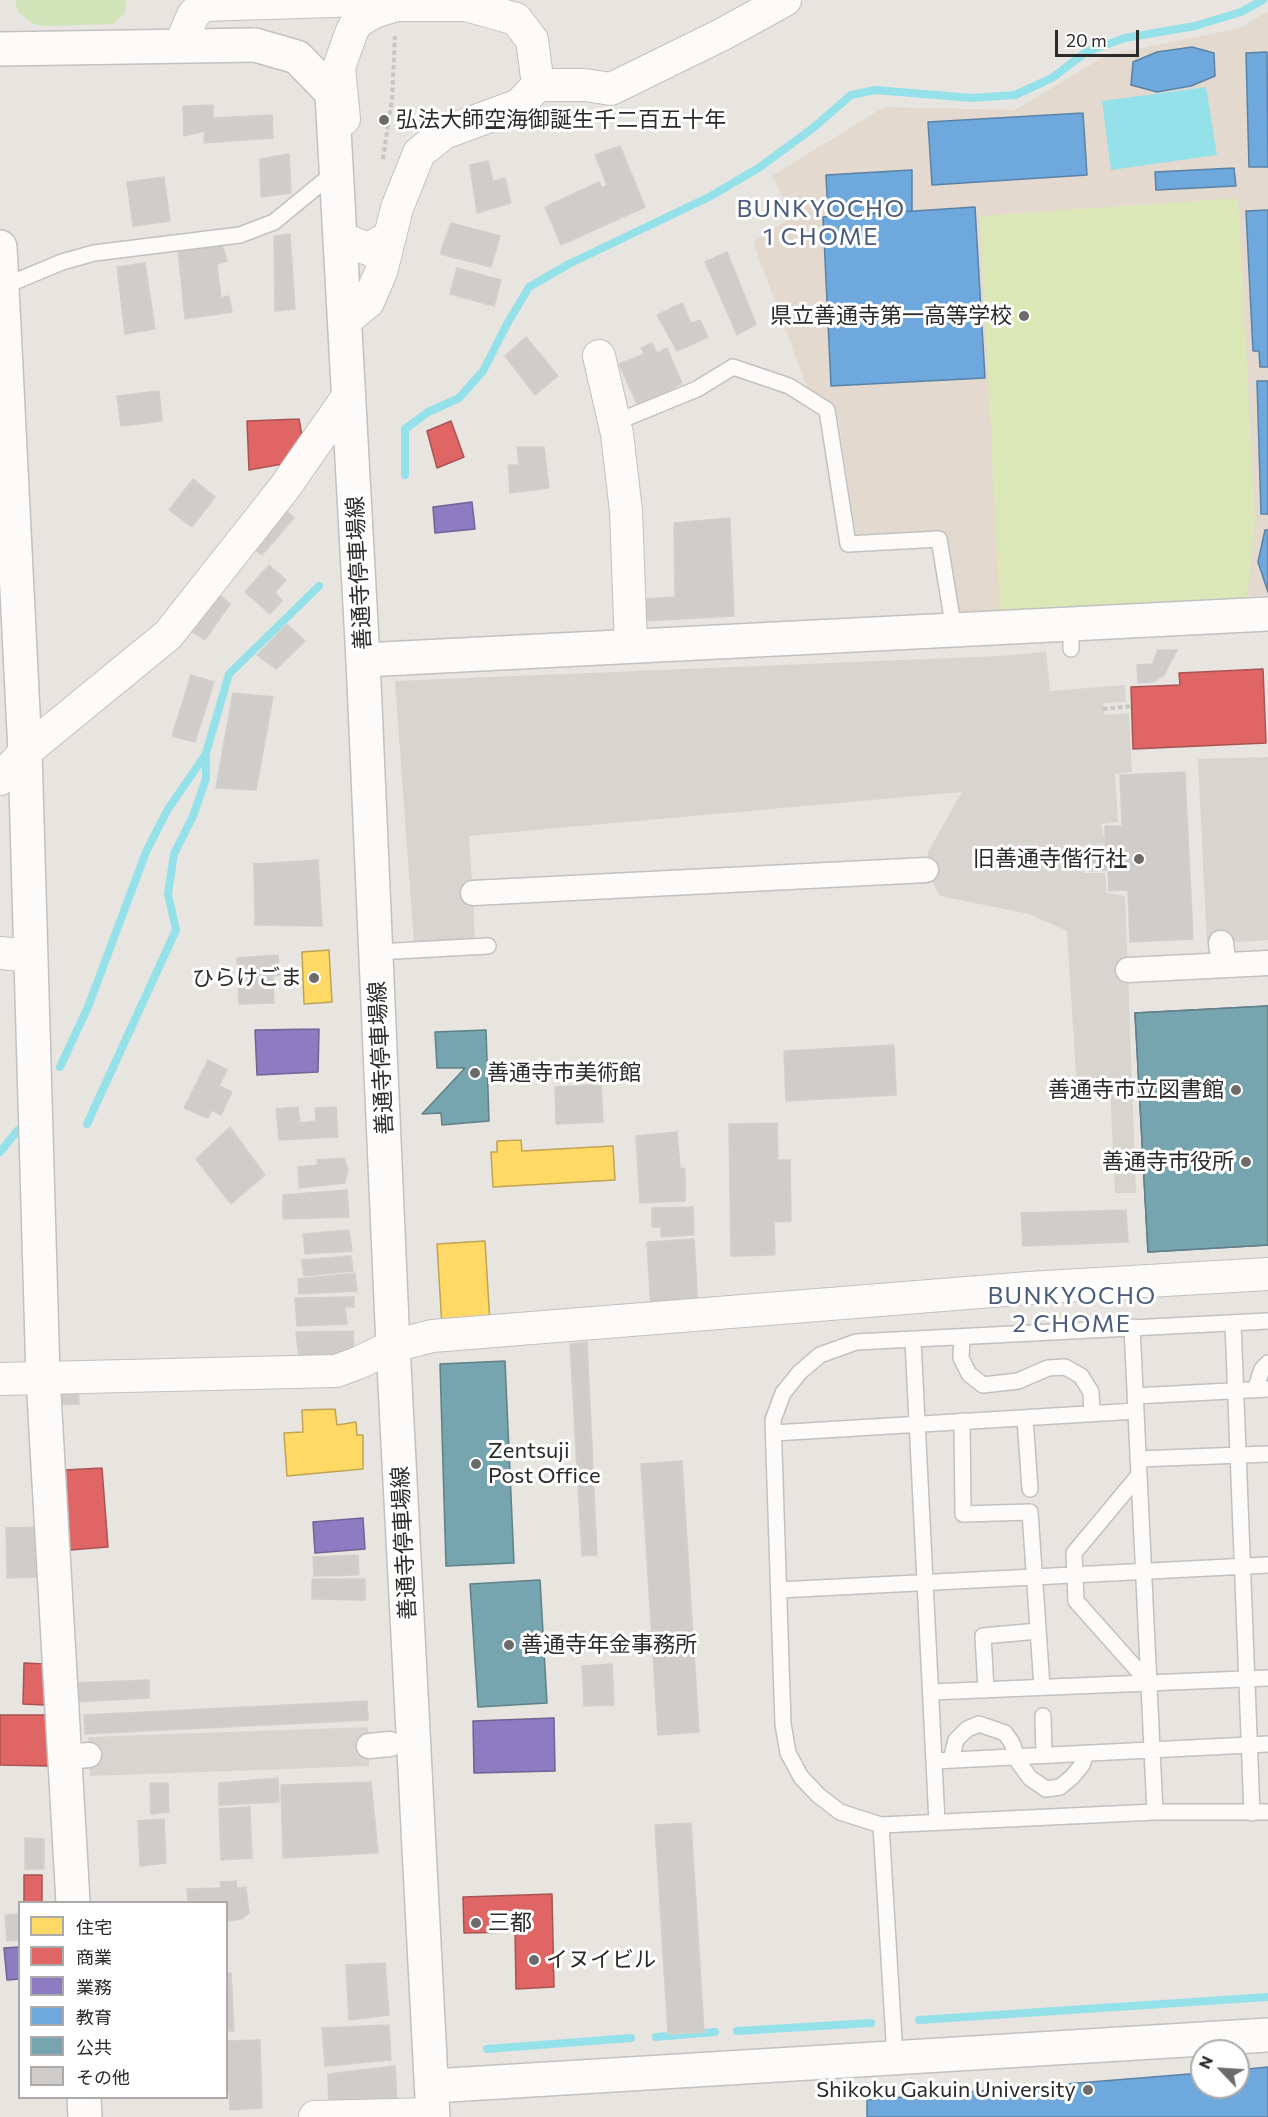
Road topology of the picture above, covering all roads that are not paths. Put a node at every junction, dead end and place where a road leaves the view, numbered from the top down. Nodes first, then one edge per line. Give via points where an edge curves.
1 (363, 0) edge
2 (785, 0) edge
3 (387, 13) edge
4 (180, 46) junction
5 (0, 49) edge
6 (538, 86) junction
7 (336, 158) junction
8 (390, 237) junction
9 (340, 238) junction
10 (0, 247) edge
11 (2, 287) junction
12 (345, 321) junction
13 (599, 356) dead end
14 (349, 395) junction
15 (614, 423) junction
16 (1268, 614) edge
17 (954, 630) junction
18 (631, 646) junction
19 (363, 660) junction
20 (25, 752) junction
21 (0, 779) edge
22 (926, 870) dead end
23 (473, 893) dead end
24 (489, 946) dead end
25 (376, 952) junction
26 (16, 955) edge
27 (1268, 963) edge
28 (1128, 970) dead end
29 (1268, 1274) edge
30 (1268, 1321) edge
31 (1233, 1323) junction
32 (1132, 1327) junction
33 (962, 1338) junction
34 (913, 1341) junction
35 (393, 1346) junction
36 (1268, 1363) edge
37 (43, 1377) junction
38 (0, 1379) edge
39 (1261, 1389) edge
40 (1236, 1391) junction
41 (1136, 1403) junction
42 (1092, 1413) junction
43 (1025, 1418) junction
44 (962, 1421) junction
45 (917, 1424) junction
46 (774, 1433) junction
47 (1268, 1454) edge
48 (1238, 1455) junction
49 (1138, 1459) junction
50 (1138, 1475) junction
51 (1030, 1489) dead end
52 (1268, 1565) edge
53 (1243, 1566) junction
54 (1143, 1571) junction
55 (1075, 1575) junction
56 (1034, 1578) junction
57 (926, 1584) junction
58 (779, 1590) junction
59 (1038, 1630) junction
60 (1268, 1678) edge
61 (1247, 1679) junction
62 (1149, 1683) junction
63 (1042, 1687) junction
64 (986, 1690) junction
65 (931, 1692) junction
66 (1043, 1716) dead end
67 (1268, 1744) edge
68 (1250, 1745) junction
69 (1152, 1750) junction
70 (1086, 1754) junction
71 (1044, 1755) junction
72 (1268, 1755) edge
73 (1017, 1757) junction
74 (951, 1760) junction
75 (934, 1761) junction
76 (1155, 1812) junction
77 (1260, 1812) edge
78 (937, 1822) junction
79 (881, 1825) junction
80 (73, 1901) edge
81 (1268, 2035) edge
82 (895, 2058) junction
83 (84, 2099) edge
84 (433, 2106) edge
85 (85, 2117) edge
86 (315, 2117) edge

1 - 4 street via 202,5 193,15
2 - 6 street via 611,89
3 - 6 street via 466,5 516,19 532,40
3 - 7 street via 374,12 357,22 352,30 339,67 345,124
4 - 5 street, 善通寺停車場線
4 - 7 street, 善通寺停車場線 via 255,45 297,57 332,93
6 - 8 street via 519,105 444,133 419,153
7 - 9 street, 善通寺停車場線
7 - 11 lane via 274,222 240,235 94,253
8 - 9 street via 368,249
8 - 12 street via 368,302
9 - 12 street, 善通寺停車場線
10 - 11 street
11 - 20 street
12 - 14 street, 善通寺停車場線
13 - 15 street
14 - 19 street, 善通寺停車場線
14 - 20 street via 285,487 168,635
15 - 17 lane via 697,389 733,367 789,386 827,410 848,544 939,539
15 - 18 street via 626,511
16 - 17 street via 1071,636
17 - 18 street
18 - 19 street
19 - 25 street, 善通寺停車場線
20 - 21 street
20 - 26 street
22 - 23 street
24 - 25 lane
25 - 35 street, 善通寺停車場線
26 - 37 street
27 - 28 street via 1222,954
29 - 35 street via 765,1308 432,1336
30 - 31 lane
31 - 32 lane
31 - 40 lane
32 - 33 lane
32 - 41 lane
33 - 34 lane
33 - 42 lane via 961,1358 969,1374 983,1385 1018,1382 1048,1368 1065,1367 1080,1376 1091,1392
34 - 45 lane
34 - 46 lane via 856,1342 820,1356 783,1393 773,1420
35 - 37 street via 336,1371
35 - 84 street, 善通寺停車場線
36 - 39 lane via 1262,1369
37 - 38 street
37 - 80 street via 77,1756
39 - 40 lane
40 - 41 lane
40 - 48 lane
41 - 42 lane
41 - 49 lane
42 - 43 lane
43 - 44 lane
43 - 51 lane
44 - 45 lane
44 - 56 lane via 963,1514 1029,1512
45 - 46 lane
45 - 57 lane
46 - 58 lane
47 - 48 lane
48 - 49 lane
48 - 53 lane
49 - 50 lane
50 - 54 lane
50 - 55 lane via 1074,1552
52 - 53 lane
53 - 54 lane
53 - 61 lane
54 - 55 lane
54 - 62 lane
55 - 56 lane
55 - 62 lane via 1076,1601
56 - 57 lane
56 - 59 lane
57 - 58 lane
57 - 65 lane
58 - 79 lane via 783,1724 788,1753 801,1777 825,1801 840,1812
59 - 63 lane
59 - 64 lane via 983,1636
60 - 61 lane
61 - 62 lane
61 - 68 lane
62 - 63 lane
62 - 69 lane
63 - 64 lane
64 - 65 lane
65 - 75 lane
66 - 71 lane
67 - 68 lane
68 - 69 lane
68 - 72 lane
68 - 77 lane
69 - 70 lane
69 - 76 lane
70 - 71 lane
70 - 73 lane via 1072,1777 1060,1787 1046,1789 1030,1778
71 - 73 lane
73 - 74 lane
73 - 74 lane via 1005,1733 979,1724 956,1740
74 - 75 lane
75 - 78 lane
76 - 77 lane
76 - 78 lane
78 - 79 lane
79 - 82 lane
81 - 82 street
82 - 84 street
83 - 85 street
84 - 86 street

